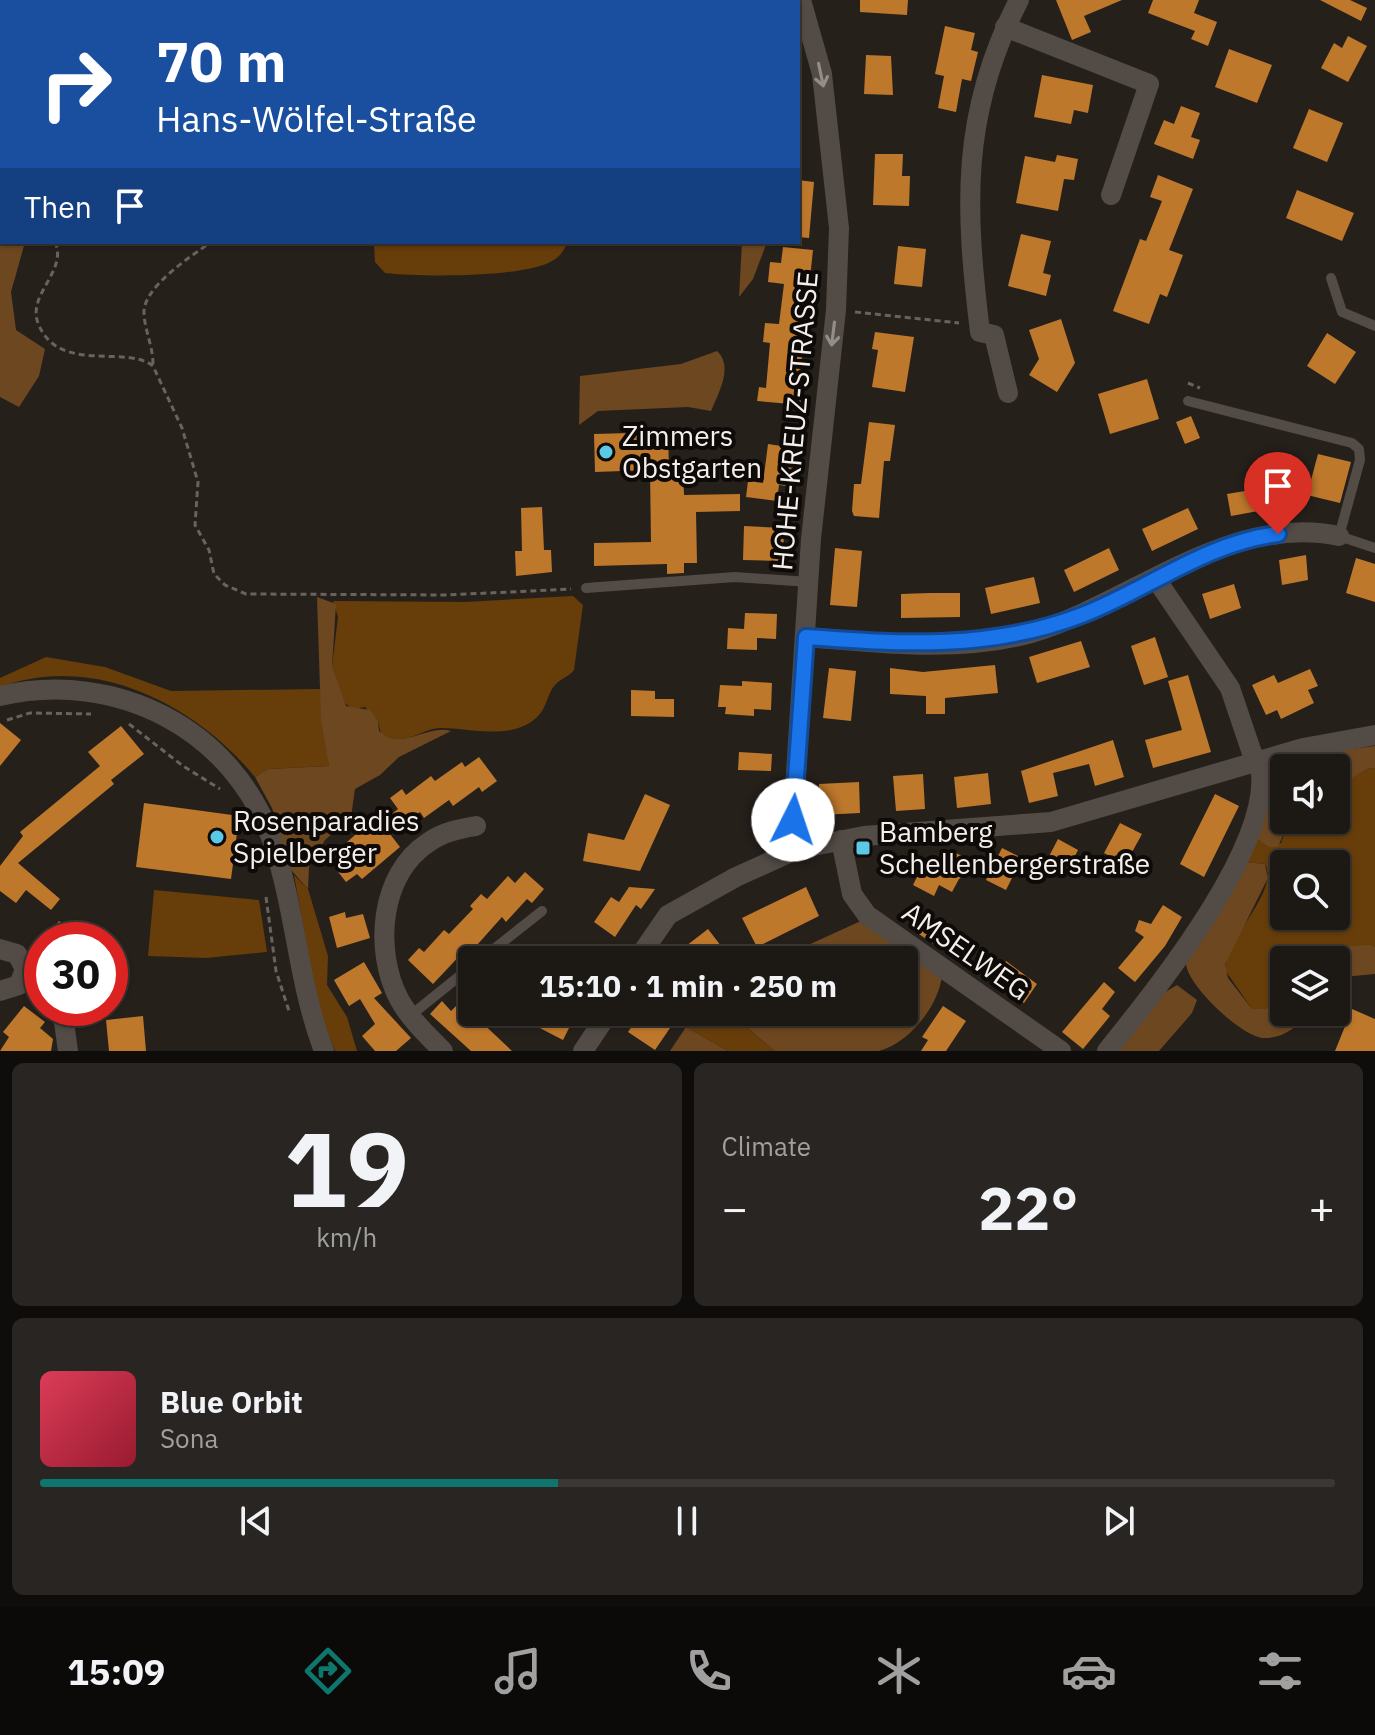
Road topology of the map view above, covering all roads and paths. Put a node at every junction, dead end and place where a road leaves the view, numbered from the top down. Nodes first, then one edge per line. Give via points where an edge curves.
1 (801, 0) edge
2 (1019, 0) edge
3 (1005, 27) junction
4 (1111, 195) dead end
5 (56, 244) edge
6 (208, 244) edge
7 (1331, 278) dead end
8 (857, 312) dead end
9 (965, 323) dead end
10 (1375, 326) edge
11 (153, 366) junction
12 (1008, 393) dead end
13 (1188, 401) dead end
14 (1339, 536) junction
15 (1375, 548) edge
16 (1156, 579) junction
17 (809, 582) junction
18 (586, 588) joint
19 (806, 637) junction
20 (0, 696) edge
21 (102, 715) dead end
22 (7, 720) dead end
23 (122, 720) dead end
24 (1375, 735) edge
25 (1257, 761) junction
26 (229, 797) dead end
27 (476, 826) dead end
28 (841, 840) junction
29 (798, 849) junction
30 (265, 893) dead end
31 (542, 911) dead end
32 (498, 946) edge
33 (647, 946) edge
34 (0, 949) edge
35 (24, 977) joint
36 (458, 977) edge
37 (0, 991) edge
38 (410, 1016) junction
39 (313, 1022) junction
40 (65, 1026) edge
41 (600, 1026) edge
42 (68, 1051) edge
43 (324, 1051) edge
44 (443, 1051) edge
45 (583, 1051) edge
46 (1061, 1051) edge
47 (1107, 1051) edge

1 -> 17 street, HOHE-KREUZ-STRASSE via 822,74 839,228
2 - 3 street
3 - 4 street via 1149,84
3 - 12 street via 978,117 969,212 980,332 994,335
5 - 11 path via 54,269 37,303 45,335 84,357 131,357
6 - 11 path via 166,276 146,301
7 - 10 lane via 1342,312
8 - 9 path
11 - 18 path via 182,428 198,482 195,525 209,550 214,574 236,591 447,595
13 - 14 lane via 1359,449
14 - 15 lane
14 - 16 street via 1296,531 1260,536 1221,547
16 - 19 street via 1083,615 987,641 940,644
16 - 25 street via 1230,688
17 - 18 lane via 735,577
17 - 19 street, HOHE-KREUZ-STRASSE
19 - 29 street, HOHE-KREUZ-STRASSE via 793,820
20 - 39 street via 57,688 135,701 188,728 223,759 257,805 274,846
21 - 22 path via 30,713
23 - 26 path
24 - 25 street
25 - 28 street via 1051,822
25 - 47 street via 1262,782 1243,848 1175,965
27 - 38 street via 426,843 389,898 387,964
28 - 29 street
28 - 46 street, AMSELWEG via 852,894 867,915
29 - 33 street via 668,915
30 - 39 path via 276,971 291,1017 296,1023
31 - 32 lane
34 - 35 street via 23,961
35 - 37 street via 11,990
36 - 38 lane
38 - 44 street
39 - 43 street
40 - 42 street
41 - 45 street

